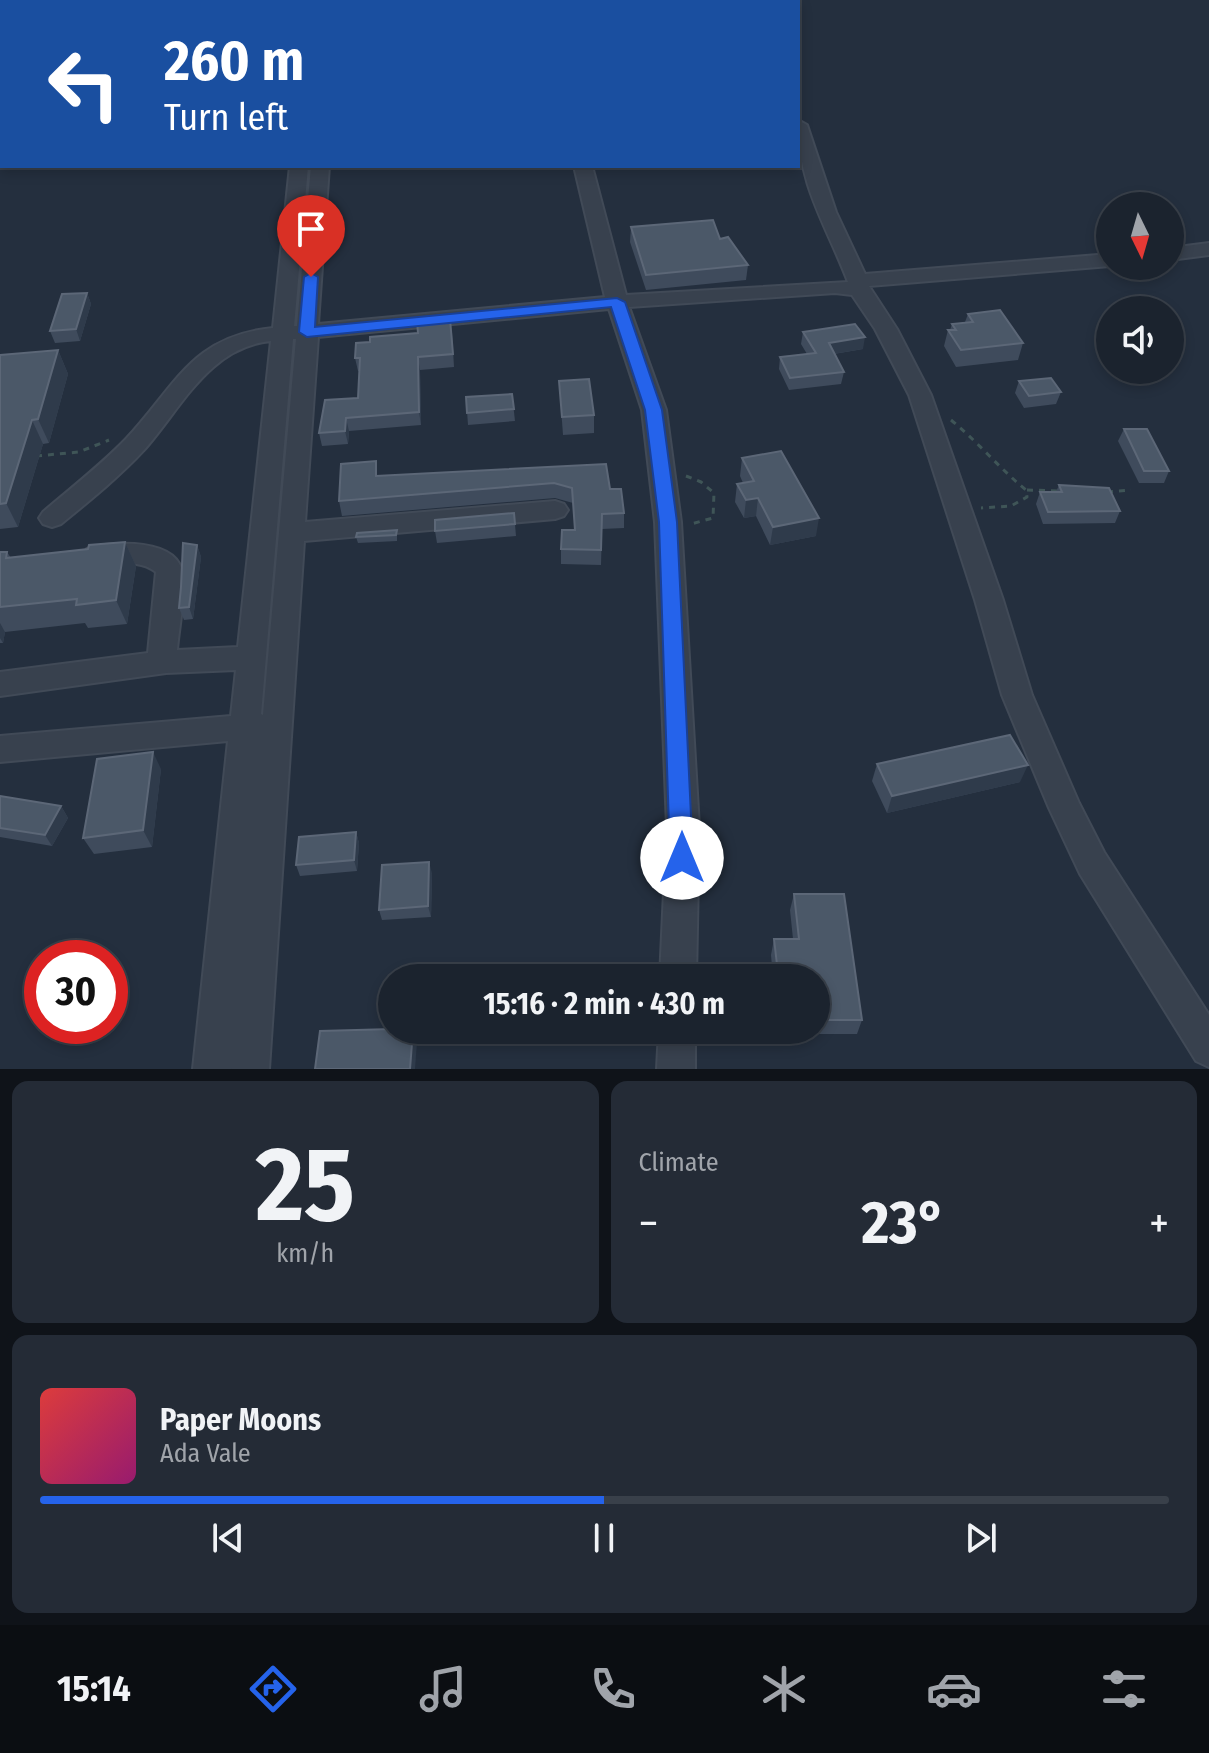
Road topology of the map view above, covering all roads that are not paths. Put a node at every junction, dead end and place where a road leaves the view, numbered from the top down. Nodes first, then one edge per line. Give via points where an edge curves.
1 (800, 131) edge
2 (299, 168) edge
3 (320, 168) edge
4 (584, 168) edge
5 (1209, 249) edge
6 (1184, 252) edge
7 (1096, 261) edge
8 (859, 286) junction
9 (617, 302) junction
10 (294, 334) junction
11 (555, 510) dead end
12 (52, 518) dead end
13 (291, 533) junction
14 (63, 558) edge
15 (251, 658) junction
16 (166, 662) junction
17 (0, 684) edge
18 (277, 724) junction
19 (245, 727) junction
20 (0, 749) edge
21 (678, 964) edge
22 (677, 1044) edge
23 (1209, 1048) edge
24 (212, 1069) edge
25 (250, 1069) edge
26 (676, 1069) edge

1 - 8 street via 826,212
2 - 10 street
3 - 10 street
4 - 9 street
5 - 6 street
7 - 8 street
8 - 9 street
8 - 23 street via 920,395 1017,695 1065,808 1092,863
9 - 10 street
9 - 21 street via 654,410 668,522 683,827
10 - 12 street via 226,343 135,443
10 - 13 street
10 - 15 street
11 - 13 street
13 - 18 street
14 - 16 street via 142,552 168,567 162,658
15 - 16 street
15 - 19 street
16 - 17 street
18 - 19 street
18 - 25 street
19 - 20 street
19 - 24 street
22 - 26 street

